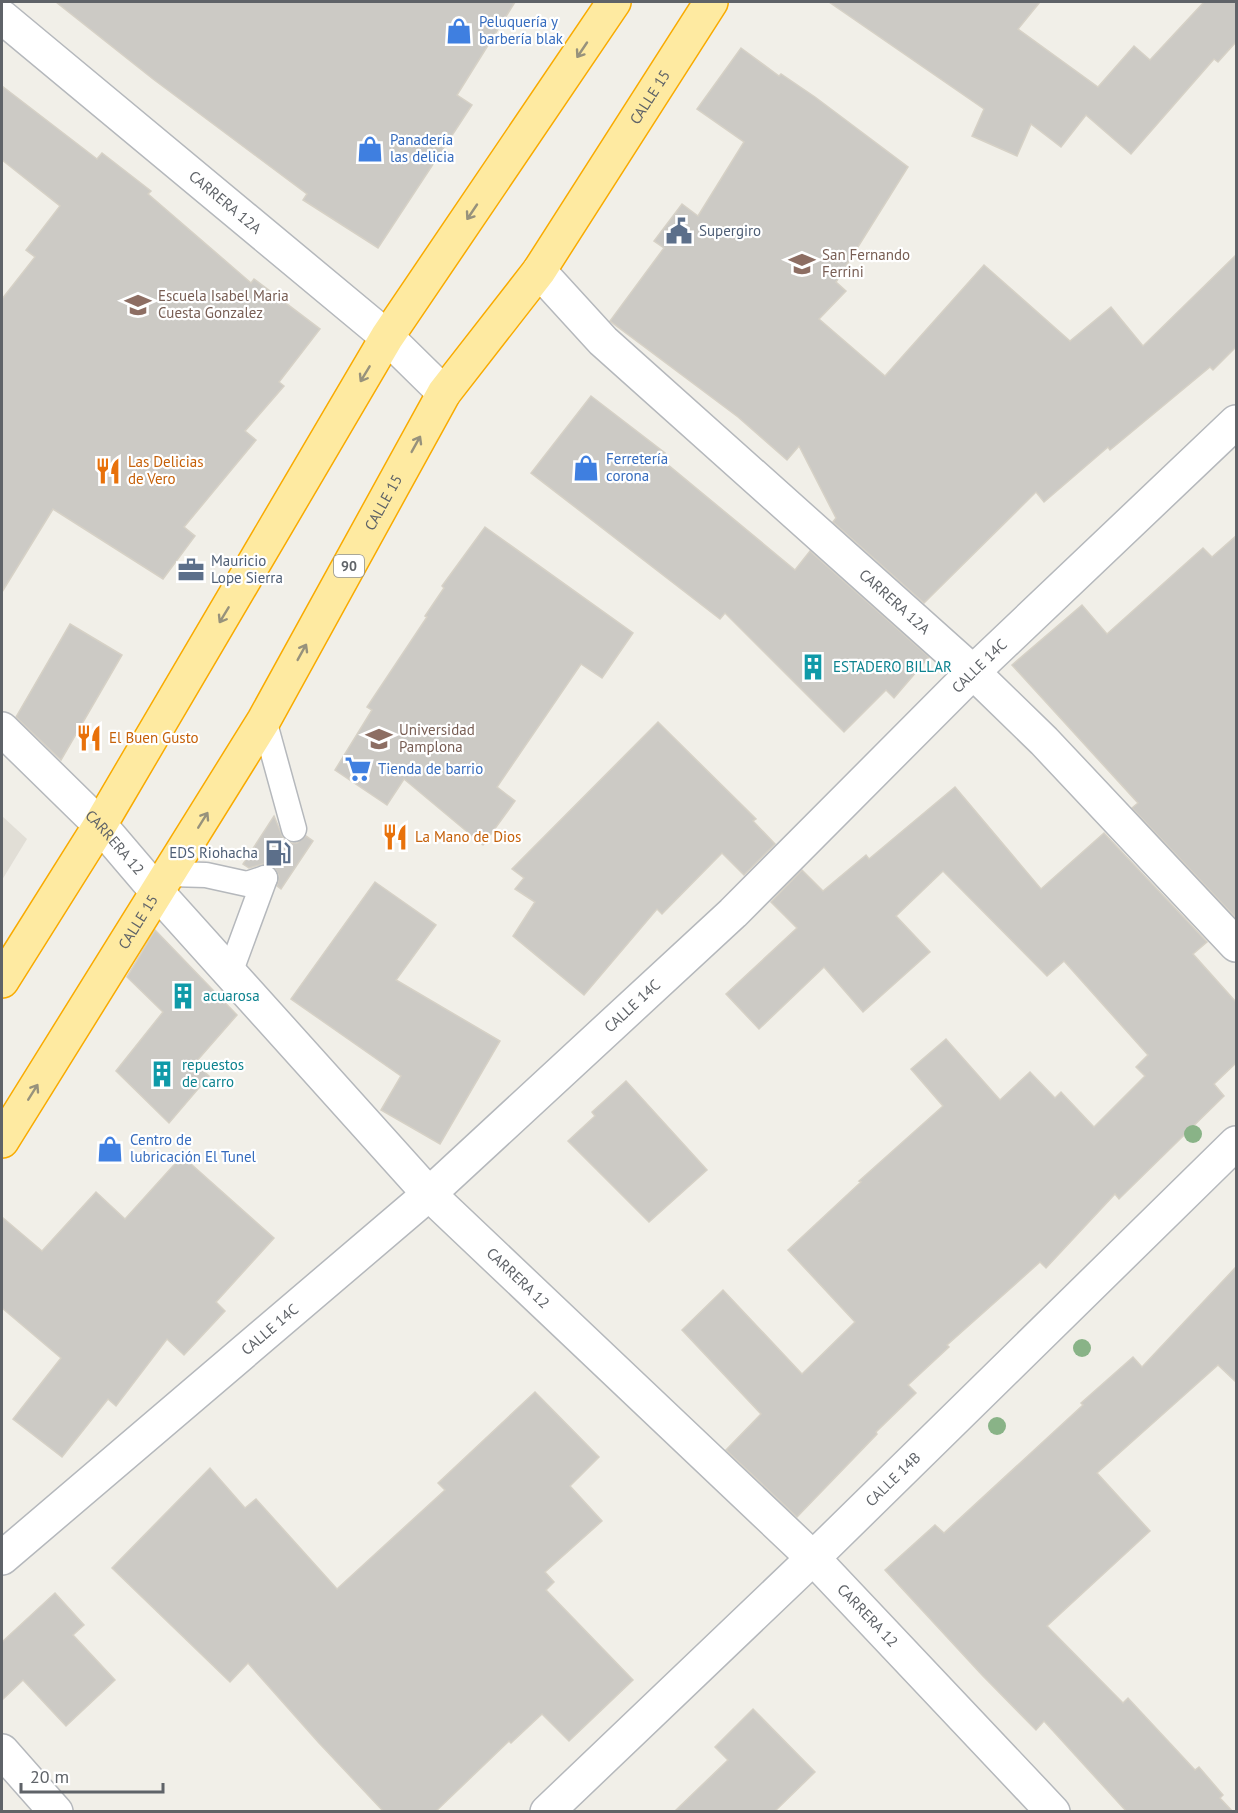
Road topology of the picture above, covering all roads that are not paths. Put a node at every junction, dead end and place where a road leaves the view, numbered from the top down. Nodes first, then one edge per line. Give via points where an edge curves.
1 (614, 2) edge
2 (711, 2) edge
3 (2, 17) edge
4 (539, 271) junction
5 (387, 337) junction
6 (444, 393) junction
7 (1236, 422) edge
8 (973, 672) junction
9 (264, 720) junction
10 (2, 729) edge
11 (100, 825) junction
12 (294, 829) dead end
13 (164, 883) junction
14 (1236, 945) edge
15 (231, 974) junction
16 (2, 981) edge
17 (2, 1141) edge
18 (1236, 1143) edge
19 (429, 1194) junction
20 (2, 1558) edge
21 (813, 1558) junction
22 (2, 1751) edge
23 (56, 1812) edge
24 (547, 1812) edge
25 (1053, 1812) edge

1 -> 5 highway
2 - 4 highway, CALLE 15 / 90
3 - 5 street, CARRERA 12A
4 - 6 highway, CALLE 15 / 90
4 - 8 street, CARRERA 12A via 603,341
5 - 6 street, CARRERA 12A
5 -> 11 highway
9 -> 6 highway, CALLE 15 / 90
7 - 8 street, CALLE 14C
8 - 14 street, CARRERA 12A via 1044,741
8 - 19 street, CALLE 14C via 733,913
9 - 12 lane
13 -> 9 highway, CALLE 15 / 90
10 - 11 street, CARRERA 12
11 - 13 street, CARRERA 12
11 - 16 highway
13 - 15 street, CARRERA 12
13 - 15 lane via 206,875 248,884 265,878
17 -> 13 highway, CALLE 15 / 90
15 - 19 street, CARRERA 12
18 - 21 street, CALLE 14B
19 - 20 street, CALLE 14C
19 - 21 street, CARRERA 12
21 - 24 street, CALLE 14B
21 - 25 street, CARRERA 12
22 - 23 street

